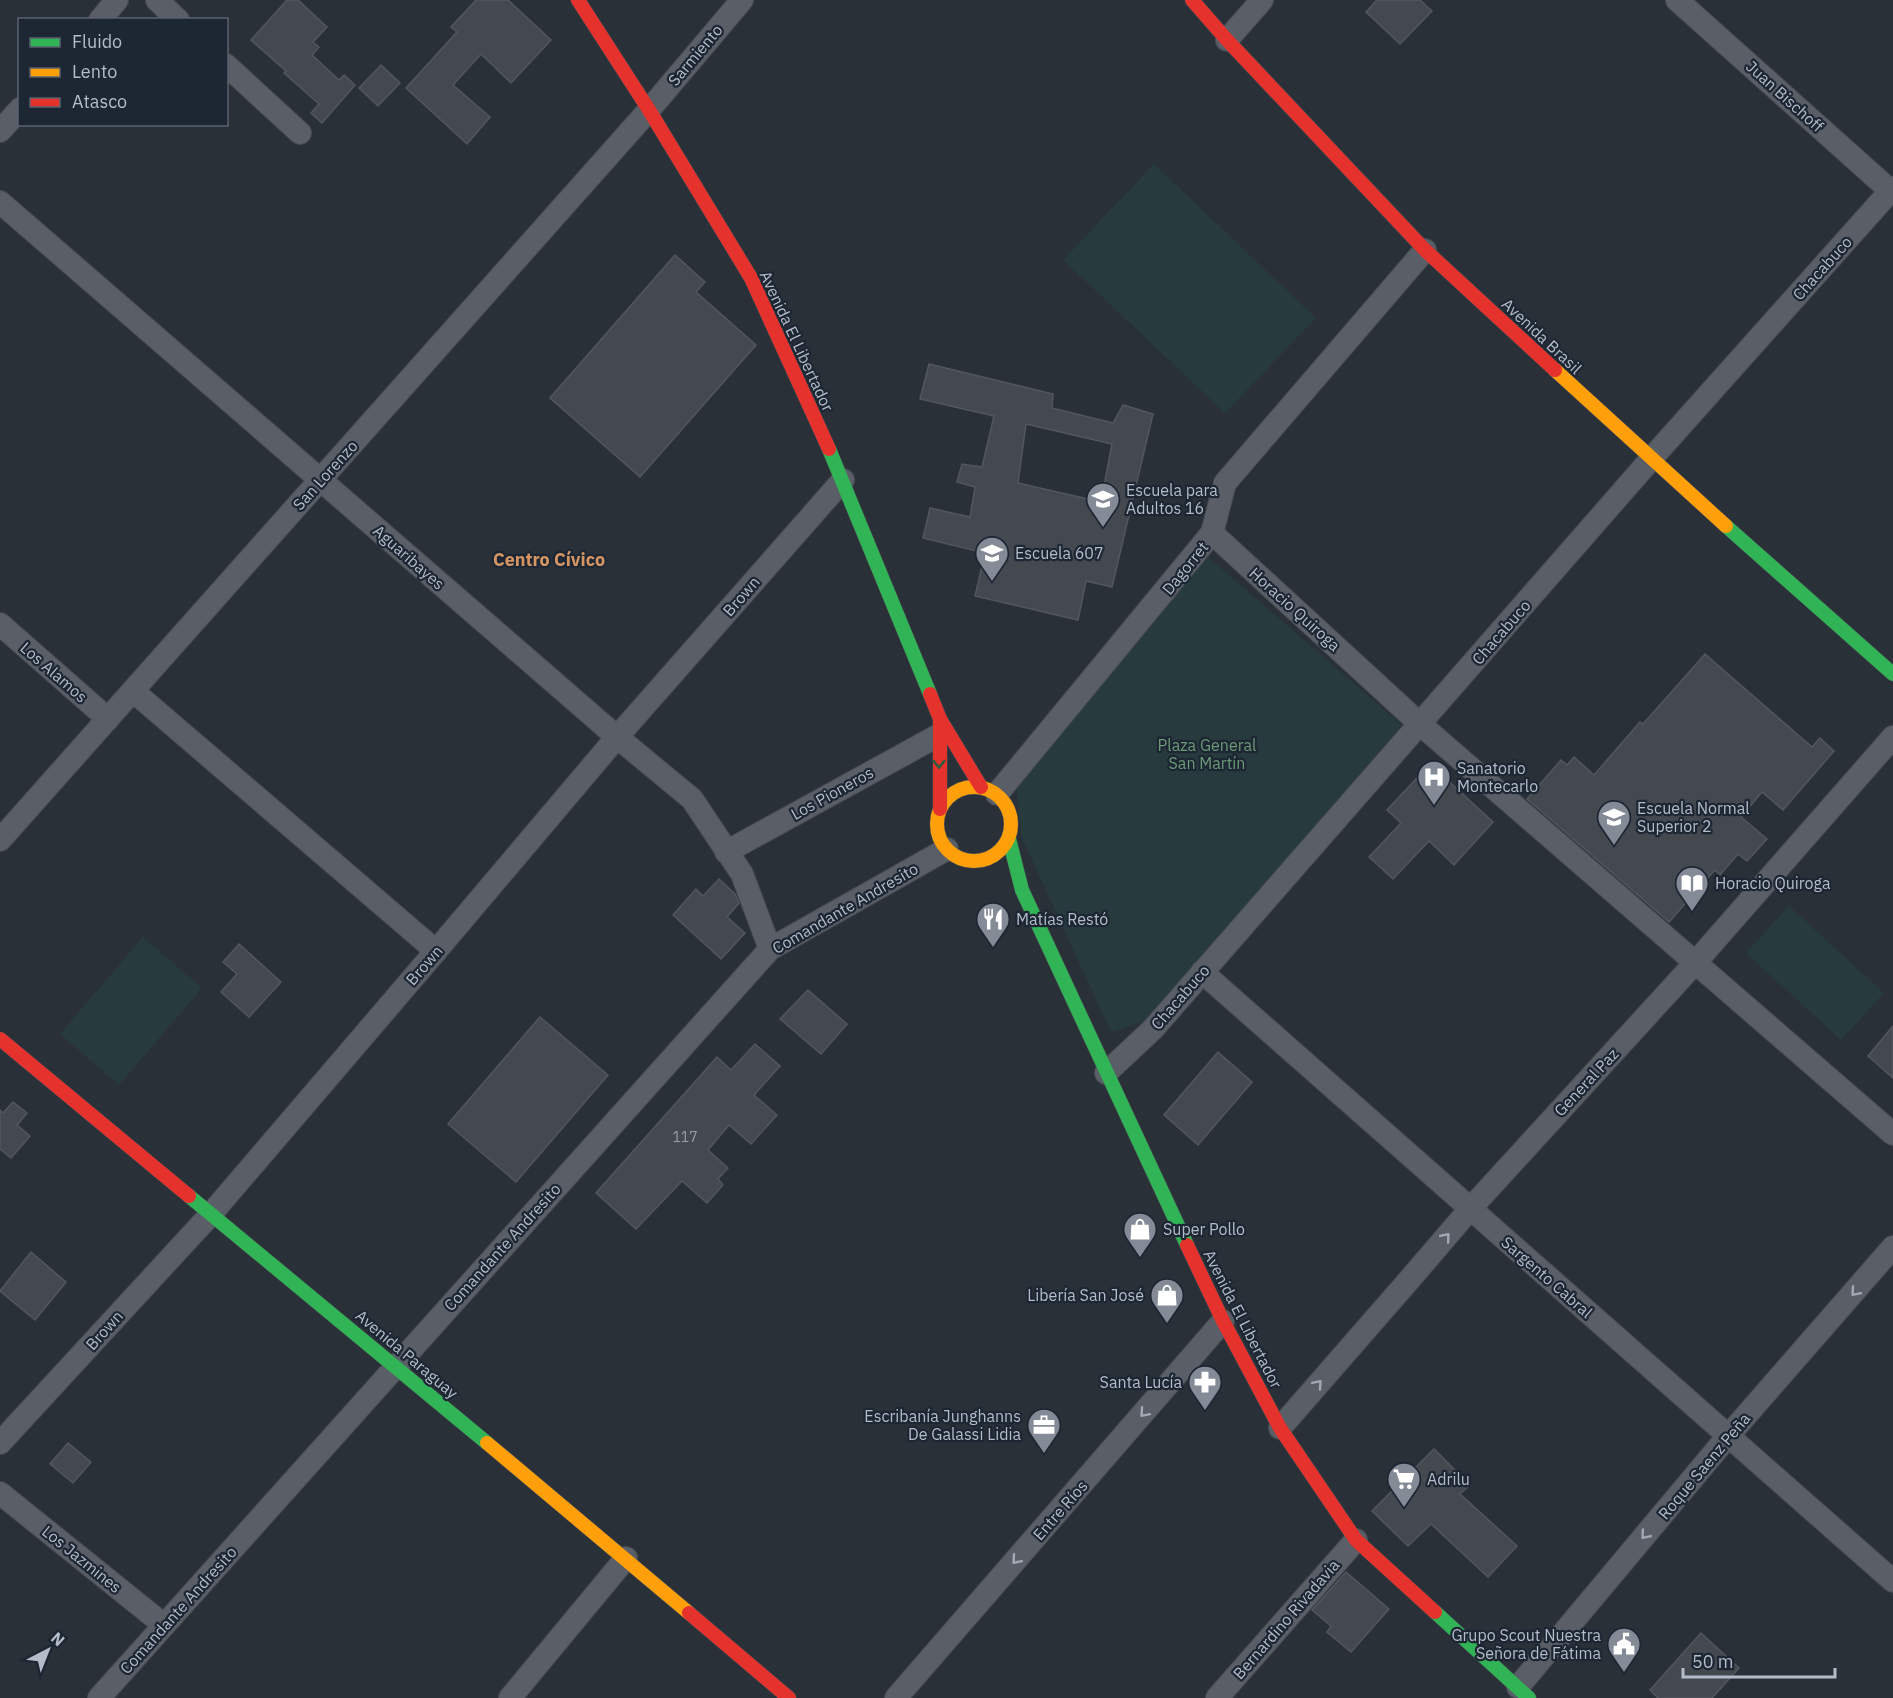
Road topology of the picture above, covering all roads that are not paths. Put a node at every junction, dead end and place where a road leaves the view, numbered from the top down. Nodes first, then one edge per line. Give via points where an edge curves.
1 (117, 0) edge
2 (157, 0) edge
3 (578, 0) edge
4 (742, 0) edge
5 (1192, 0) edge
6 (1262, 0) edge
7 (1677, 0) edge
8 (102, 18) edge
9 (176, 18) edge
10 (1227, 40) junction
11 (228, 67) edge
12 (649, 110) junction
13 (18, 111) edge
14 (0, 131) edge
15 (300, 133) dead end
16 (1892, 191) edge
17 (2, 209) edge
18 (1425, 250) junction
19 (1651, 459) junction
20 (320, 480) junction
21 (843, 480) junction
22 (1212, 534) junction
23 (0, 624) edge
24 (1893, 674) edge
25 (133, 691) junction
26 (108, 719) junction
27 (1420, 724) junction
28 (939, 727) junction
29 (616, 737) junction
30 (1893, 737) edge
31 (989, 791) junction
32 (940, 809) junction
33 (1009, 839) junction
34 (0, 840) edge
35 (947, 849) junction
36 (726, 852) junction
37 (984, 860) junction
38 (1022, 890) junction
39 (770, 950) junction
40 (436, 951) junction
41 (1695, 963) junction
42 (1202, 972) junction
43 (0, 1039) edge
44 (1106, 1073) junction
45 (1893, 1134) edge
46 (1470, 1209) junction
47 (211, 1214) junction
48 (1893, 1247) edge
49 (1224, 1321) junction
50 (396, 1366) junction
51 (1280, 1428) junction
52 (1729, 1435) junction
53 (0, 1443) edge
54 (0, 1493) edge
55 (1356, 1540) junction
56 (626, 1558) junction
57 (1893, 1581) edge
58 (164, 1625) junction
59 (1523, 1693) edge
60 (99, 1698) edge
61 (510, 1698) edge
62 (789, 1698) edge
63 (896, 1698) edge
64 (1217, 1698) edge

1 - 8 street
2 - 9 street
3 - 12 main road, Avenida El Libertador
4 - 12 street, Sarmiento
5 - 10 main road, Avenida Brasil
6 - 10 street
7 - 16 street, Juan Bischoff
10 - 18 main road, Avenida Brasil
11 - 15 street
12 - 20 street, San Lorenzo
12 - 21 main road, Avenida El Libertador via 751,278
13 - 14 street
16 - 19 street, Chacabuco
17 - 20 street, Aguaribayes
18 - 19 main road, Avenida Brasil
18 - 22 street, Dagorret via 1225,483
19 - 24 main road, Avenida Brasil
19 - 27 street, Chacabuco
20 - 25 street, San Lorenzo
20 - 29 street, Aguaribayes
21 - 28 main road, Avenida El Libertador
21 - 29 street, Brown
22 - 27 street, Horacio Quiroga
22 - 31 street, Dagorret
23 - 26 street, Los Alamos
25 - 26 street, San Lorenzo
25 - 40 street
26 - 34 street, San Lorenzo
27 - 41 street, Horacio Quiroga
27 - 42 street, Chacabuco
28 - 31 main road, Avenida El Libertador
28 -> 32 main road, Avenida El Libertador
28 - 36 street, Los Pioneros
29 - 36 street, Aguaribayes via 692,800
29 - 40 street, Brown
30 - 41 street, General Paz
31 - 32 main road via 965,788 950,795
31 - 33 main road via 1007,807 1012,823
32 - 35 main road via 937,825
33 - 37 main road via 999,852
33 - 38 main road, Avenida El Libertador
35 - 37 main road via 967,860
35 - 39 street, Comandante Andresito
36 - 39 street, Aguaribayes via 742,874
37 - 38 main road, Avenida El Libertador
38 - 44 main road, Avenida El Libertador
39 - 50 street, Comandante Andresito
40 - 47 street, Brown
41 - 45 street, Horacio Quiroga
41 - 46 street, General Paz
42 - 44 street, Chacabuco via 1153,1029
42 - 46 street, Sargento Cabral
43 - 47 main road, Avenida Paraguay
44 - 49 main road, Avenida El Libertador
51 -> 46 street, General Paz
46 - 52 street, Sargento Cabral
47 - 50 main road, Avenida Paraguay
47 - 53 street, Brown
48 -> 52 street, Roque Saenz Peña
49 - 51 main road, Avenida El Libertador
49 -> 63 street, Entre Ríos
50 - 56 main road, Avenida Paraguay
50 - 58 street, Comandante Andresito
51 - 55 main road, Avenida El Libertador
52 - 57 street, Sargento Cabral
52 -> 59 street, Roque Saenz Peña
54 - 58 street, Los Jazmines
55 - 59 main road, Avenida El Libertador
55 - 64 street, Bernardino Rivadavia
56 - 61 street
56 - 62 main road, Avenida Paraguay
58 - 60 street, Comandante Andresito

